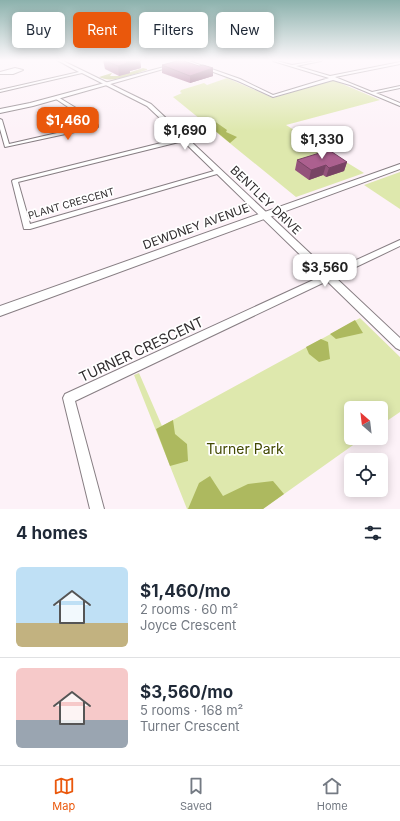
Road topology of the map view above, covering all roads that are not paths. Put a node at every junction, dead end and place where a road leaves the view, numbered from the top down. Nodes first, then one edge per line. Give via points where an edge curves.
1 (31, 84) edge
2 (107, 84) joint
3 (247, 84) edge
4 (313, 84) edge
5 (347, 84) edge
6 (399, 85) edge
7 (0, 91) edge
8 (372, 93) junction
9 (58, 98) junction
10 (400, 105) edge
11 (0, 111) edge
12 (0, 120) edge
13 (185, 139) junction
14 (400, 166) edge
15 (219, 171) junction
16 (265, 215) junction
17 (400, 243) edge
18 (328, 277) junction
19 (0, 311) edge
20 (400, 345) edge
21 (98, 509) edge

1 - 7 street
2 - 9 street
2 - 13 street, BENTLEY DRIVE via 149,105
3 - 4 street via 273,96
5 - 8 street
6 - 8 street
8 - 10 street
9 - 11 street
9 - 12 street via 96,126 8,146
13 - 15 street, BENTLEY DRIVE
13 - 15 street, PLANT CRESCENT via 15,181 27,227
14 - 16 street, DEWDNEY AVENUE
15 - 16 street, BENTLEY DRIVE
16 - 18 street, BENTLEY DRIVE
16 - 19 street, DEWDNEY AVENUE
17 - 18 street
18 - 20 street, BENTLEY DRIVE
18 - 21 street, TURNER CRESCENT via 69,398

